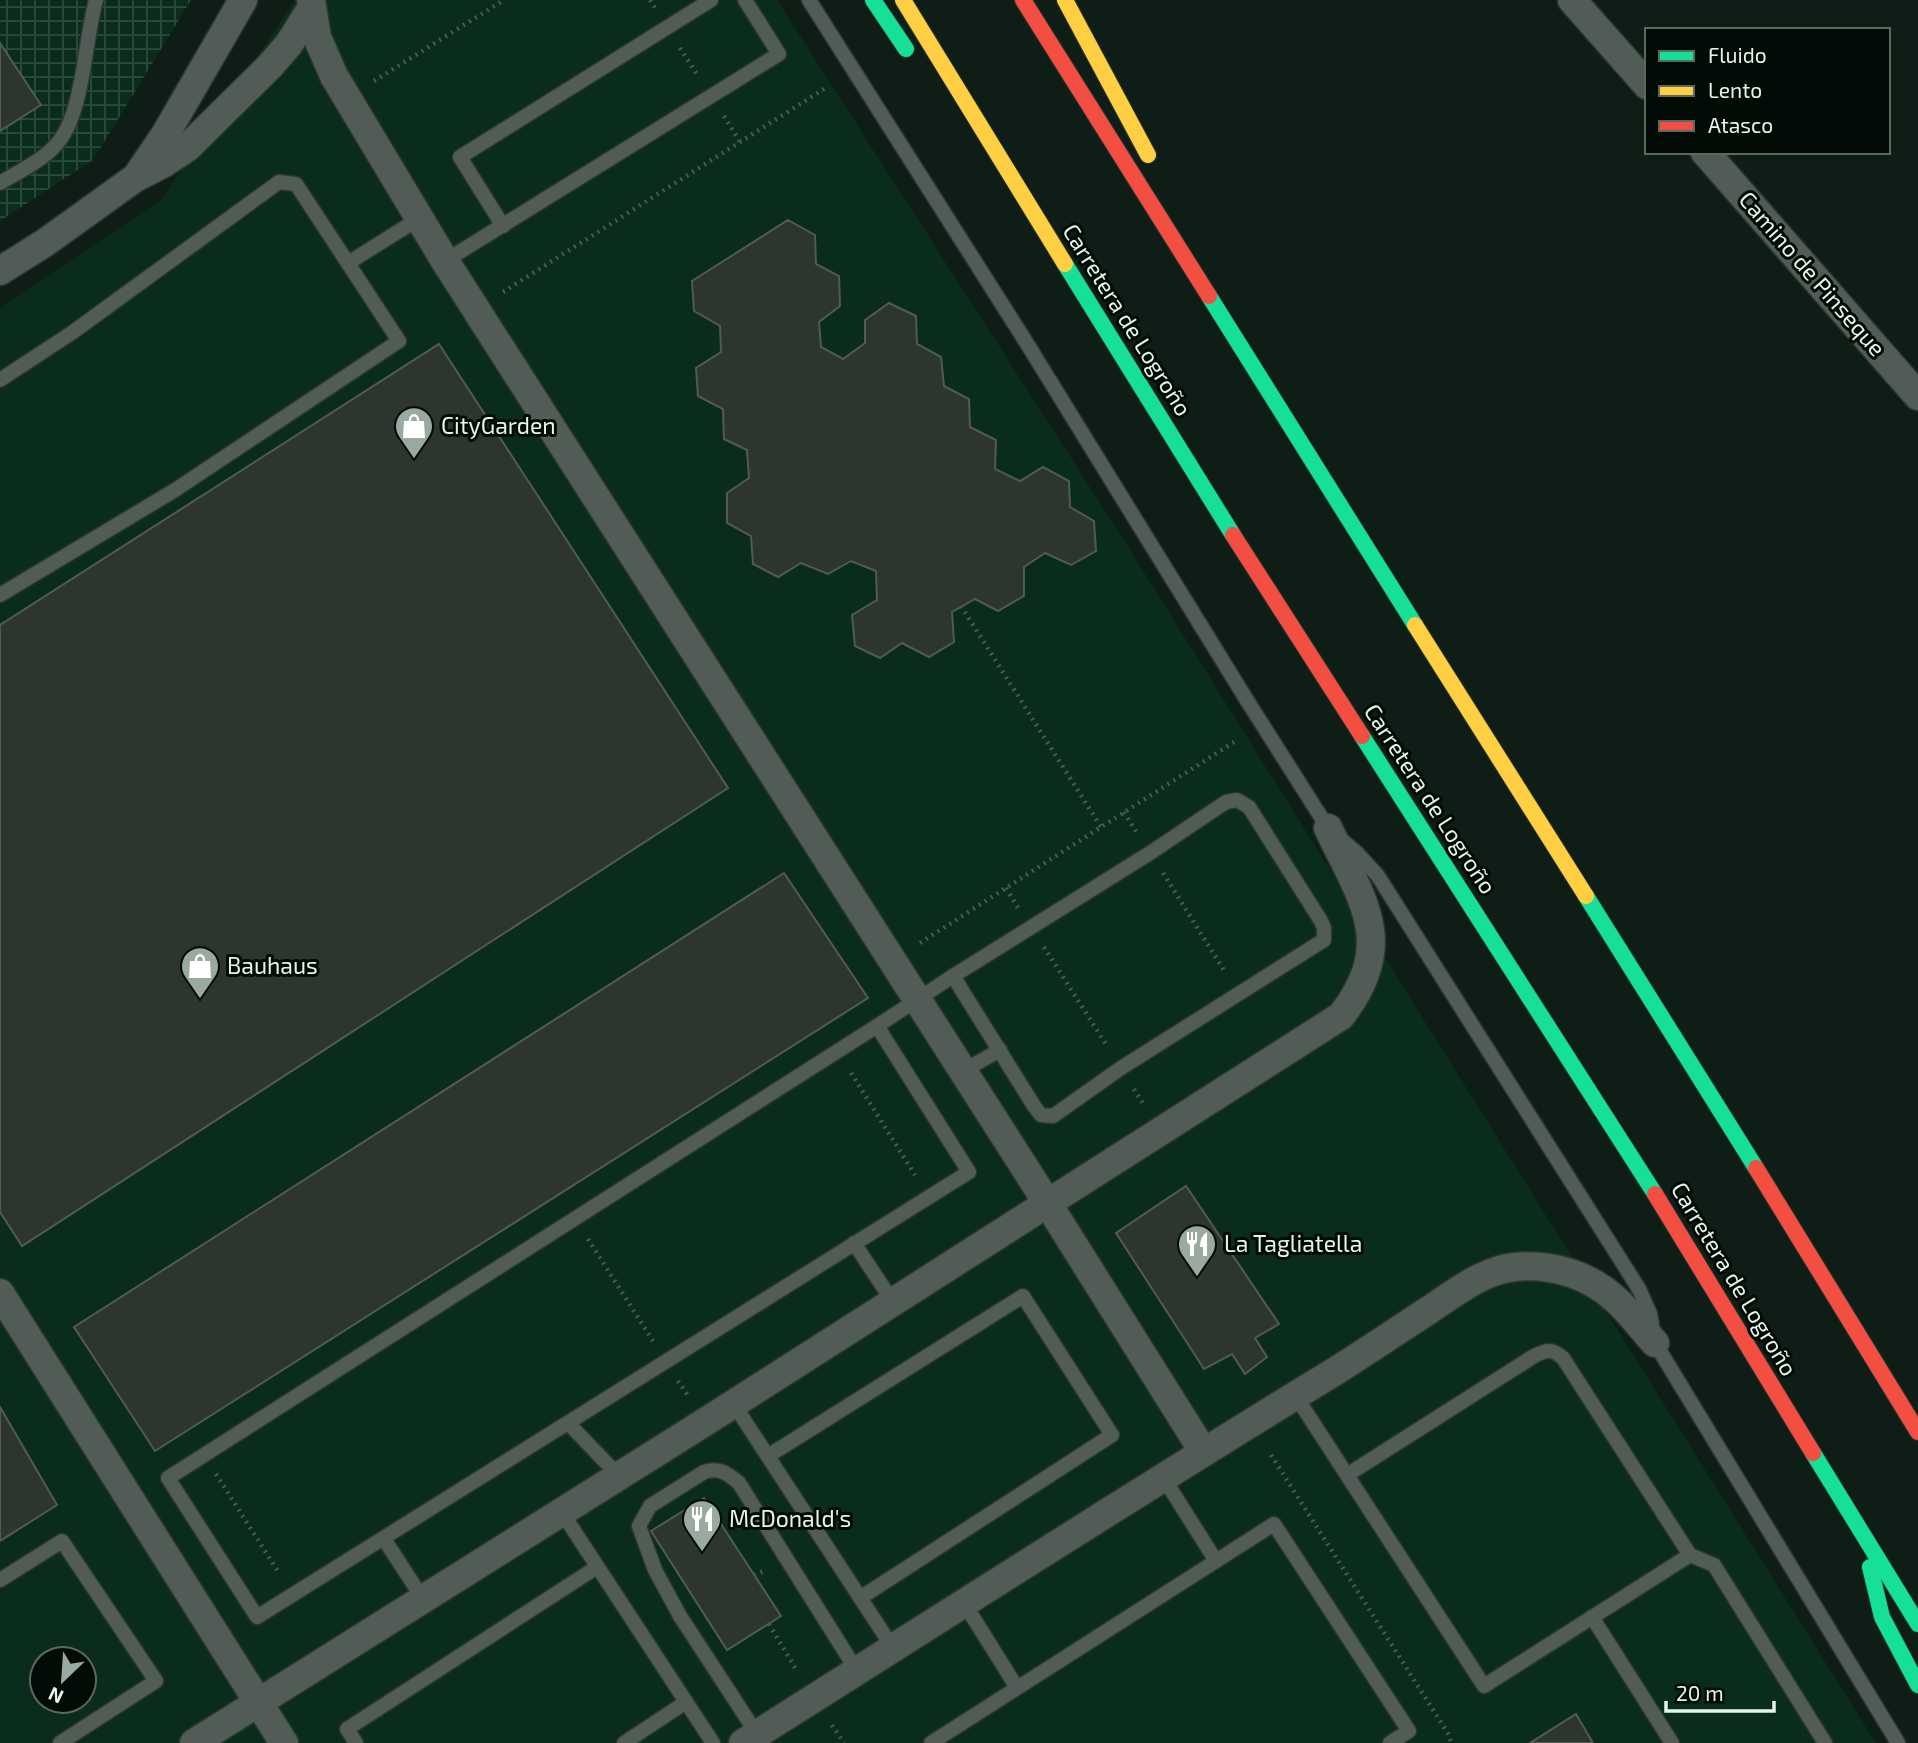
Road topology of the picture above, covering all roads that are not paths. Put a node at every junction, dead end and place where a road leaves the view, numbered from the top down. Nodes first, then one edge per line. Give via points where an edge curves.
1 (96, 0) edge
2 (243, 0) edge
3 (711, 0) edge
4 (745, 0) edge
5 (809, 0) edge
6 (873, 0) edge
7 (903, 0) edge
8 (1023, 0) edge
9 (1065, 0) edge
10 (1572, 0) edge
11 (312, 3) edge
12 (912, 58) dead end
13 (1645, 83) edge
14 (1707, 154) edge
15 (1156, 170) dead end
16 (135, 178) junction
17 (0, 183) edge
18 (997, 184) dead end
19 (420, 218) junction
20 (503, 226) junction
21 (1202, 256) dead end
22 (445, 261) junction
23 (348, 262) junction
24 (0, 271) edge
25 (0, 380) edge
26 (1918, 396) edge
27 (1315, 464) junction
28 (1222, 518) junction
29 (0, 595) edge
30 (1328, 828) junction
31 (953, 976) junction
32 (918, 1000) junction
33 (877, 1026) junction
34 (1000, 1050) junction
35 (963, 1071) junction
36 (1048, 1204) junction
37 (854, 1243) junction
38 (0, 1293) edge
39 (893, 1302) junction
40 (1655, 1343) junction
41 (1295, 1395) junction
42 (733, 1403) junction
43 (569, 1424) junction
44 (1918, 1432) edge
45 (1203, 1451) junction
46 (768, 1456) junction
47 (618, 1475) junction
48 (1348, 1475) junction
49 (1163, 1477) junction
50 (561, 1511) junction
51 (1860, 1528) junction
52 (384, 1539) junction
53 (1690, 1555) junction
54 (1216, 1561) junction
55 (597, 1567) junction
56 (0, 1580) edge
57 (860, 1598) junction
58 (423, 1599) junction
59 (964, 1604) junction
60 (1592, 1617) junction
61 (1918, 1624) edge
62 (893, 1648) junction
63 (857, 1671) junction
64 (1918, 1685) edge
65 (1016, 1686) junction
66 (686, 1702) junction
67 (258, 1703) junction
68 (750, 1739) edge
69 (60, 1743) edge
70 (194, 1743) edge
71 (284, 1743) edge
72 (356, 1743) edge
73 (624, 1743) edge
74 (713, 1743) edge
75 (930, 1743) edge
76 (1390, 1743) edge
77 (1671, 1743) edge
78 (1825, 1743) edge
79 (1898, 1743) edge

1 - 17 lane via 78,98 68,126 47,153
2 - 16 street
3 - 20 lane via 460,156
4 - 20 lane via 779,54
5 - 30 lane
6 - 12 highway
7 - 28 highway, Carretera de Logroño
8 - 27 highway
9 - 15 highway
10 - 13 street
11 - 16 street via 289,44 202,133 176,156
11 - 19 street via 317,37 334,76
14 - 26 street, Camino de Pinseque
16 - 24 street
18 - 28 highway
19 - 22 street
19 - 23 lane
20 - 22 lane
21 - 27 highway
22 - 32 street
23 - 25 lane via 296,184 279,182 74,332
23 - 29 lane via 399,341 175,489
27 - 44 highway
28 - 51 highway, Carretera de Logroño via 1626,1146
30 - 36 street via 1371,923 1367,972 1356,997 1322,1030
30 - 40 lane via 1378,876 1639,1289
31 - 32 lane
31 - 34 lane
31 - 34 lane via 1226,802 1237,800 1249,807 1324,928 1324,940 1053,1116 1041,1115
32 - 33 lane
32 - 35 street
33 - 37 lane via 969,1172
33 - 52 lane via 168,1478 257,1617
34 - 35 lane
35 - 36 street
36 - 39 street
36 - 45 street
37 - 39 lane
37 - 43 lane
38 - 67 street
39 - 42 street
40 - 41 street via 1615,1299 1592,1283 1563,1270 1515,1267 1468,1284
40 - 79 lane
41 - 45 street
41 - 48 lane
42 - 46 lane
42 - 47 street
43 - 47 lane
43 - 52 lane
45 - 49 street
46 - 57 lane
46 - 57 lane via 1023,1296 1031,1308 1112,1435
47 - 50 street
48 - 53 lane via 1534,1356 1546,1350 1556,1352
48 - 60 lane via 1484,1686
49 - 54 lane
49 - 59 street
50 - 55 lane
50 - 58 street
51 - 61 highway, Carretera de Logroño
51 - 64 highway via 1882,1617
52 - 58 lane
53 - 60 lane
53 - 78 lane via 1714,1565
54 - 65 lane
54 - 76 lane via 1274,1524 1409,1731
55 - 66 lane
55 - 72 lane via 347,1729
56 - 69 lane via 62,1541 156,1681
57 - 62 lane
58 - 67 street
59 - 62 street
59 - 65 lane
60 - 77 lane
62 - 63 street
63 - 68 street
63 - 68 lane via 738,1483 712,1469 650,1506 639,1526 656,1570
65 - 75 lane
66 - 73 lane
66 - 74 lane
67 - 70 street
67 - 71 street

